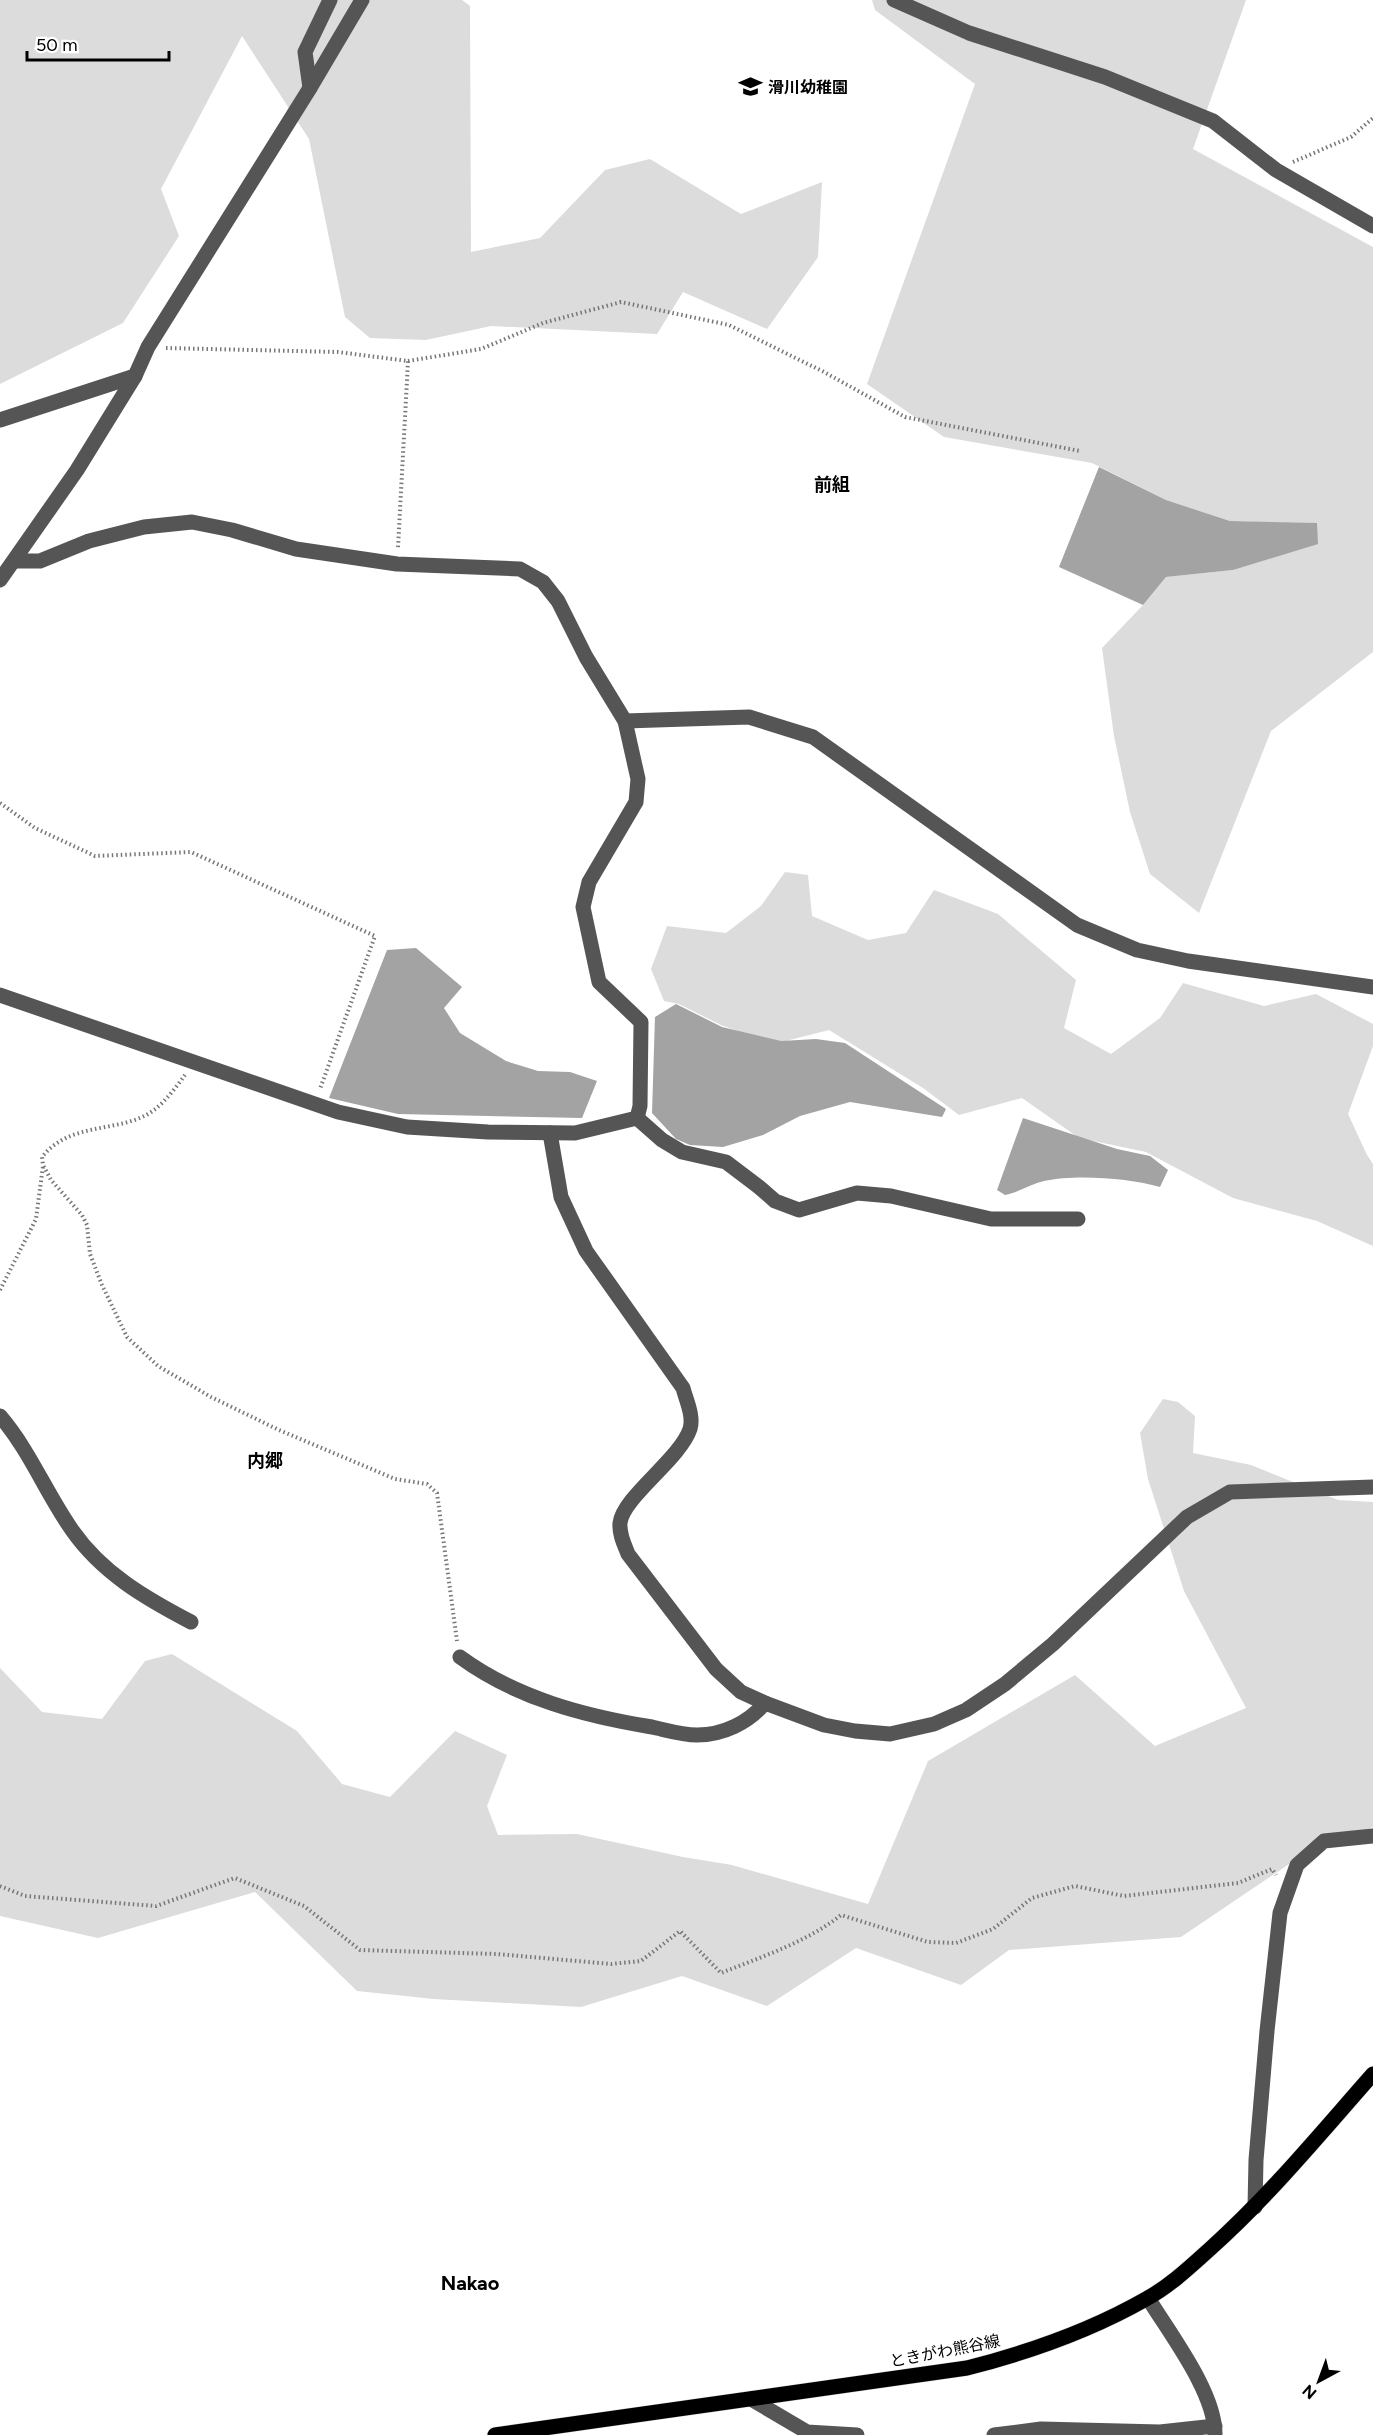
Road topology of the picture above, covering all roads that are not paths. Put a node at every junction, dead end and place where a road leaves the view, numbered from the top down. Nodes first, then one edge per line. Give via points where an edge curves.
1 (330, 0) edge
2 (362, 0) edge
3 (894, 0) edge
4 (310, 88) junction
5 (1373, 226) edge
6 (135, 376) junction
7 (0, 420) edge
8 (15, 561) junction
9 (0, 580) edge
10 (625, 721) junction
11 (1373, 987) edge
12 (0, 995) edge
13 (637, 1118) junction
14 (550, 1133) junction
15 (1078, 1219) dead end
16 (0, 1416) edge
17 (1373, 1487) edge
18 (192, 1622) dead end
19 (460, 1656) road end
20 (765, 1703) junction
21 (1373, 1836) edge
22 (1373, 2074) edge
23 (1255, 2207) junction
24 (1148, 2298) junction
25 (752, 2399) junction
26 (1215, 2431) edge
27 (495, 2435) edge
28 (857, 2435) edge
29 (994, 2435) edge

1 - 4 street via 305,52
2 - 4 street
3 - 5 street via 969,33 1105,77 1213,121 1276,170
4 - 6 street via 148,347
6 - 7 street
6 - 8 street
8 - 9 street
8 - 10 street via 40,561 89,541 144,527 192,522 296,549 397,564 519,569 543,582 558,601
10 - 11 street via 749,717 813,736 1077,925 1137,951 1188,962
10 - 13 street via 638,779 636,802 589,882 583,907 599,982 641,1022
12 - 14 street via 338,1112 407,1126
13 - 14 street via 575,1133
13 - 15 street via 682,1152 726,1162 775,1201 799,1210 857,1193 891,1196 991,1219
14 - 20 street via 561,1197 586,1251 683,1388 690,1411 691,1427 682,1444 627,1508 620,1521 621,1536 628,1554 716,1669 741,1692
16 - 18 street via 13,1431 71,1530 96,1559 146,1599
17 - 20 street via 1230,1492 1187,1517 1005,1684 966,1710 934,1724 890,1734 855,1731 824,1725
19 - 20 street via 516,1691 625,1723 697,1735 735,1728
21 - 23 street via 1324,1841 1297,1865 1280,1913
22 - 23 main road, ときがわ熊谷線
23 - 24 main road, ときがわ熊谷線 via 1189,2268
24 - 25 main road, ときがわ熊谷線 via 1066,2337 967,2368
24 - 26 street via 1200,2383 1213,2411
25 - 27 main road, ときがわ熊谷線
25 - 28 street via 807,2432
26 - 29 street via 1041,2429

